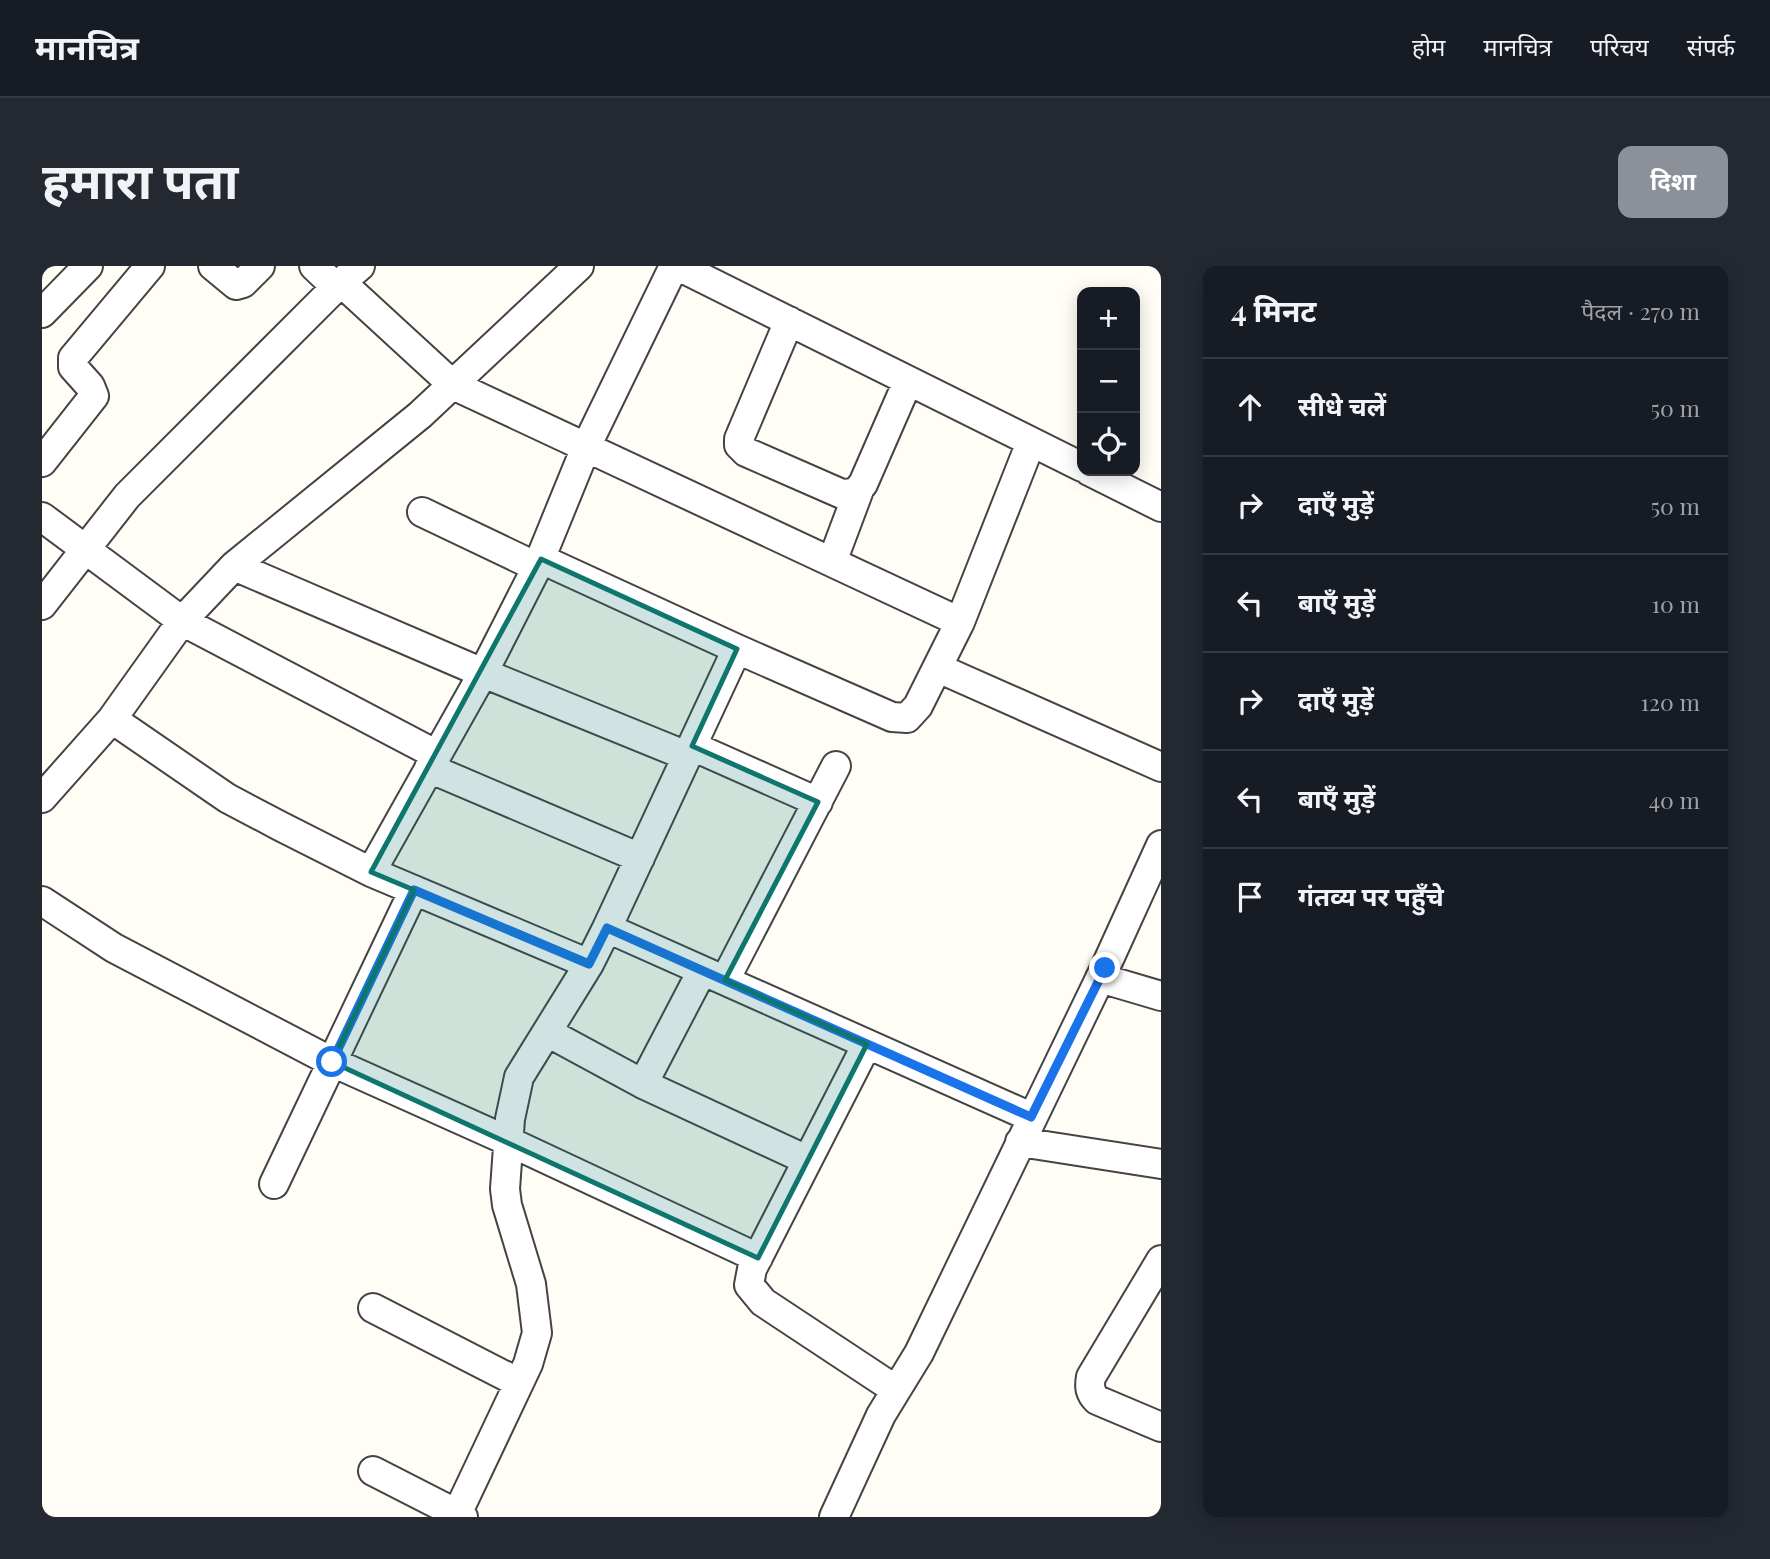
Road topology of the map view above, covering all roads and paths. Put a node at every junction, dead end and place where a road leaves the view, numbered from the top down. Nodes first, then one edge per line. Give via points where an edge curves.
1 (150, 266) edge
2 (213, 266) edge
3 (260, 266) edge
4 (314, 266) edge
5 (579, 266) edge
6 (676, 266) edge
7 (81, 268) edge
8 (346, 279) edge
9 (42, 313) edge
10 (789, 321) junction
11 (908, 381) junction
12 (453, 385) junction
13 (1031, 442) junction
14 (586, 447) junction
15 (42, 462) edge
16 (1077, 465) edge
17 (1099, 476) edge
18 (859, 490) junction
19 (1161, 507) edge
20 (422, 512) dead end
21 (42, 517) edge
22 (86, 551) junction
23 (832, 562) junction
24 (539, 563) junction
25 (234, 566) junction
26 (42, 606) edge
27 (182, 621) junction
28 (960, 622) junction
29 (737, 649) junction
30 (938, 668) junction
31 (483, 673) junction
32 (112, 719) junction
33 (690, 751) junction
34 (433, 762) junction
35 (836, 766) dead end
36 (1161, 768) edge
37 (42, 798) edge
38 (818, 802) junction
39 (1161, 845) edge
40 (640, 858) junction
41 (371, 872) junction
42 (414, 890) junction
43 (42, 901) edge
44 (607, 928) junction
45 (589, 964) junction
46 (713, 976) junction
47 (1100, 978) junction
48 (1161, 996) edge
49 (547, 1032) junction
50 (866, 1044) junction
51 (332, 1062) junction
52 (643, 1084) junction
53 (1026, 1129) junction
54 (508, 1141) junction
55 (807, 1160) junction
56 (1161, 1164) edge
57 (274, 1184) dead end
58 (758, 1258) junction
59 (1161, 1260) edge
60 (373, 1308) dead end
61 (519, 1383) junction
62 (896, 1390) junction
63 (1161, 1427) edge
64 (373, 1472) dead end
65 (460, 1516) edge
66 (834, 1517) edge

1 - 15 street via 73,358 73,367 94,396
2 - 3 street via 236,285 243,284
4 - 8 street
5 - 12 street
6 - 10 street
6 - 14 street
7 - 9 street
8 - 12 street
8 - 22 street via 127,495
10 - 11 street
10 - 18 street via 739,444 746,452 842,494
11 - 13 street
11 - 18 street
12 - 14 street
12 - 25 street
13 - 16 street
13 - 28 street
14 - 23 street
14 - 24 street
17 - 19 street
18 - 23 street
20 - 24 street
21 - 22 street
22 - 26 street
22 - 27 street
23 - 28 street
24 - 29 street
24 - 31 street
25 - 27 street
25 - 31 street
27 - 32 street
27 - 34 street
28 - 30 street
29 - 30 street via 901,718 913,713
29 - 33 street
30 - 36 street
31 - 33 street
31 - 34 street
32 - 37 street
32 - 41 street via 227,798
33 - 38 street
33 - 40 street
34 - 40 street
34 - 41 street
35 - 38 street
38 - 46 street
39 - 47 street
40 - 44 street
41 - 42 street
42 - 45 street
42 - 51 street
43 - 51 street via 114,948
44 - 45 street
44 - 46 street
45 - 49 street
46 - 50 street
46 - 52 street
47 - 48 street
47 - 53 street
49 - 52 street
49 - 54 street via 519,1077
50 - 53 street
50 - 55 street
51 - 54 street
51 - 57 street
52 - 55 street
53 - 56 street
53 - 62 street via 919,1353
54 - 58 street
54 - 61 street via 507,1205 531,1283 537,1333
55 - 58 street
58 - 62 street via 749,1285 762,1302
59 - 63 street via 1090,1383 1097,1399
60 - 61 street
61 - 65 street
62 - 66 street
64 - 65 street

